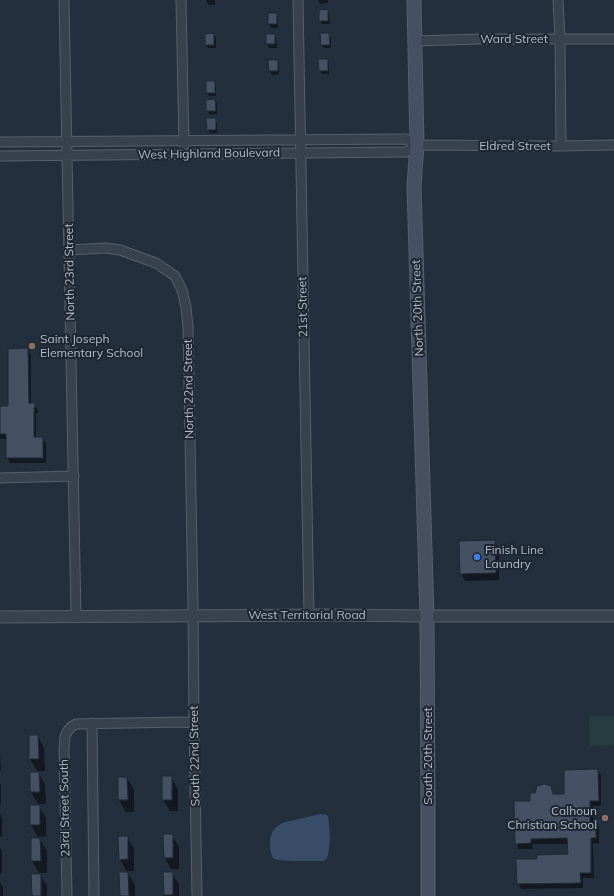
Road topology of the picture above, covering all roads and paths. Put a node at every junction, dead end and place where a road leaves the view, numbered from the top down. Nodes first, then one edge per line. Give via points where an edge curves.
1 (64, 0) edge
2 (181, 0) edge
3 (298, 0) edge
4 (414, 0) edge
5 (558, 0) edge
6 (614, 38) edge
7 (560, 39) junction
8 (415, 41) junction
9 (184, 140) junction
10 (301, 140) junction
11 (67, 141) junction
12 (0, 142) edge
13 (417, 145) junction
14 (614, 145) edge
15 (561, 146) junction
16 (301, 153) junction
17 (184, 154) junction
18 (67, 155) junction
19 (0, 156) edge
20 (69, 250) junction
21 (74, 476) junction
22 (0, 478) edge
23 (193, 615) junction
24 (309, 615) junction
25 (76, 616) junction
26 (427, 616) junction
27 (614, 616) edge
28 (0, 617) edge
29 (92, 723) junction
30 (194, 723) junction
31 (67, 896) edge
32 (94, 896) edge
33 (197, 896) edge
34 (428, 896) edge

1 - 11 street, North 23rd Street
2 - 9 street
3 - 10 street, 21st Street
4 - 8 main road, North 20th Street
5 - 7 street
6 - 7 street, Ward Street
7 - 8 street, Ward Street
7 - 15 street
8 - 13 main road, North 20th Street
9 - 10 street
9 - 11 street
9 - 17 street
10 - 13 street via 406,139
10 - 16 street, 21st Street
11 - 12 street
11 - 18 street, North 23rd Street
13 - 15 street, Eldred Street
13 - 16 street, West Highland Boulevard via 406,152
13 - 26 main road, North 20th Street via 414,186
14 - 15 street, Eldred Street
16 - 17 street, West Highland Boulevard
16 - 24 street, 21st Street
17 - 18 street, West Highland Boulevard
18 - 19 street, West Highland Boulevard
18 - 20 street, North 23rd Street
20 - 21 street, North 23rd Street
20 - 23 street, North 22nd Street via 106,248 143,258 156,263 175,276 182,290 188,327
21 - 22 street
21 - 25 street, North 23rd Street
23 - 24 street, West Territorial Road
23 - 25 street, West Territorial Road
23 - 30 street, South 22nd Street
24 - 26 street, West Territorial Road
25 - 28 street, West Territorial Road
26 - 27 street, West Territorial Road
26 - 34 main road, South 20th Street
29 - 30 street
29 - 31 street, 23rd Street South via 71,726 64,742
29 - 32 street
30 - 33 street, South 22nd Street

